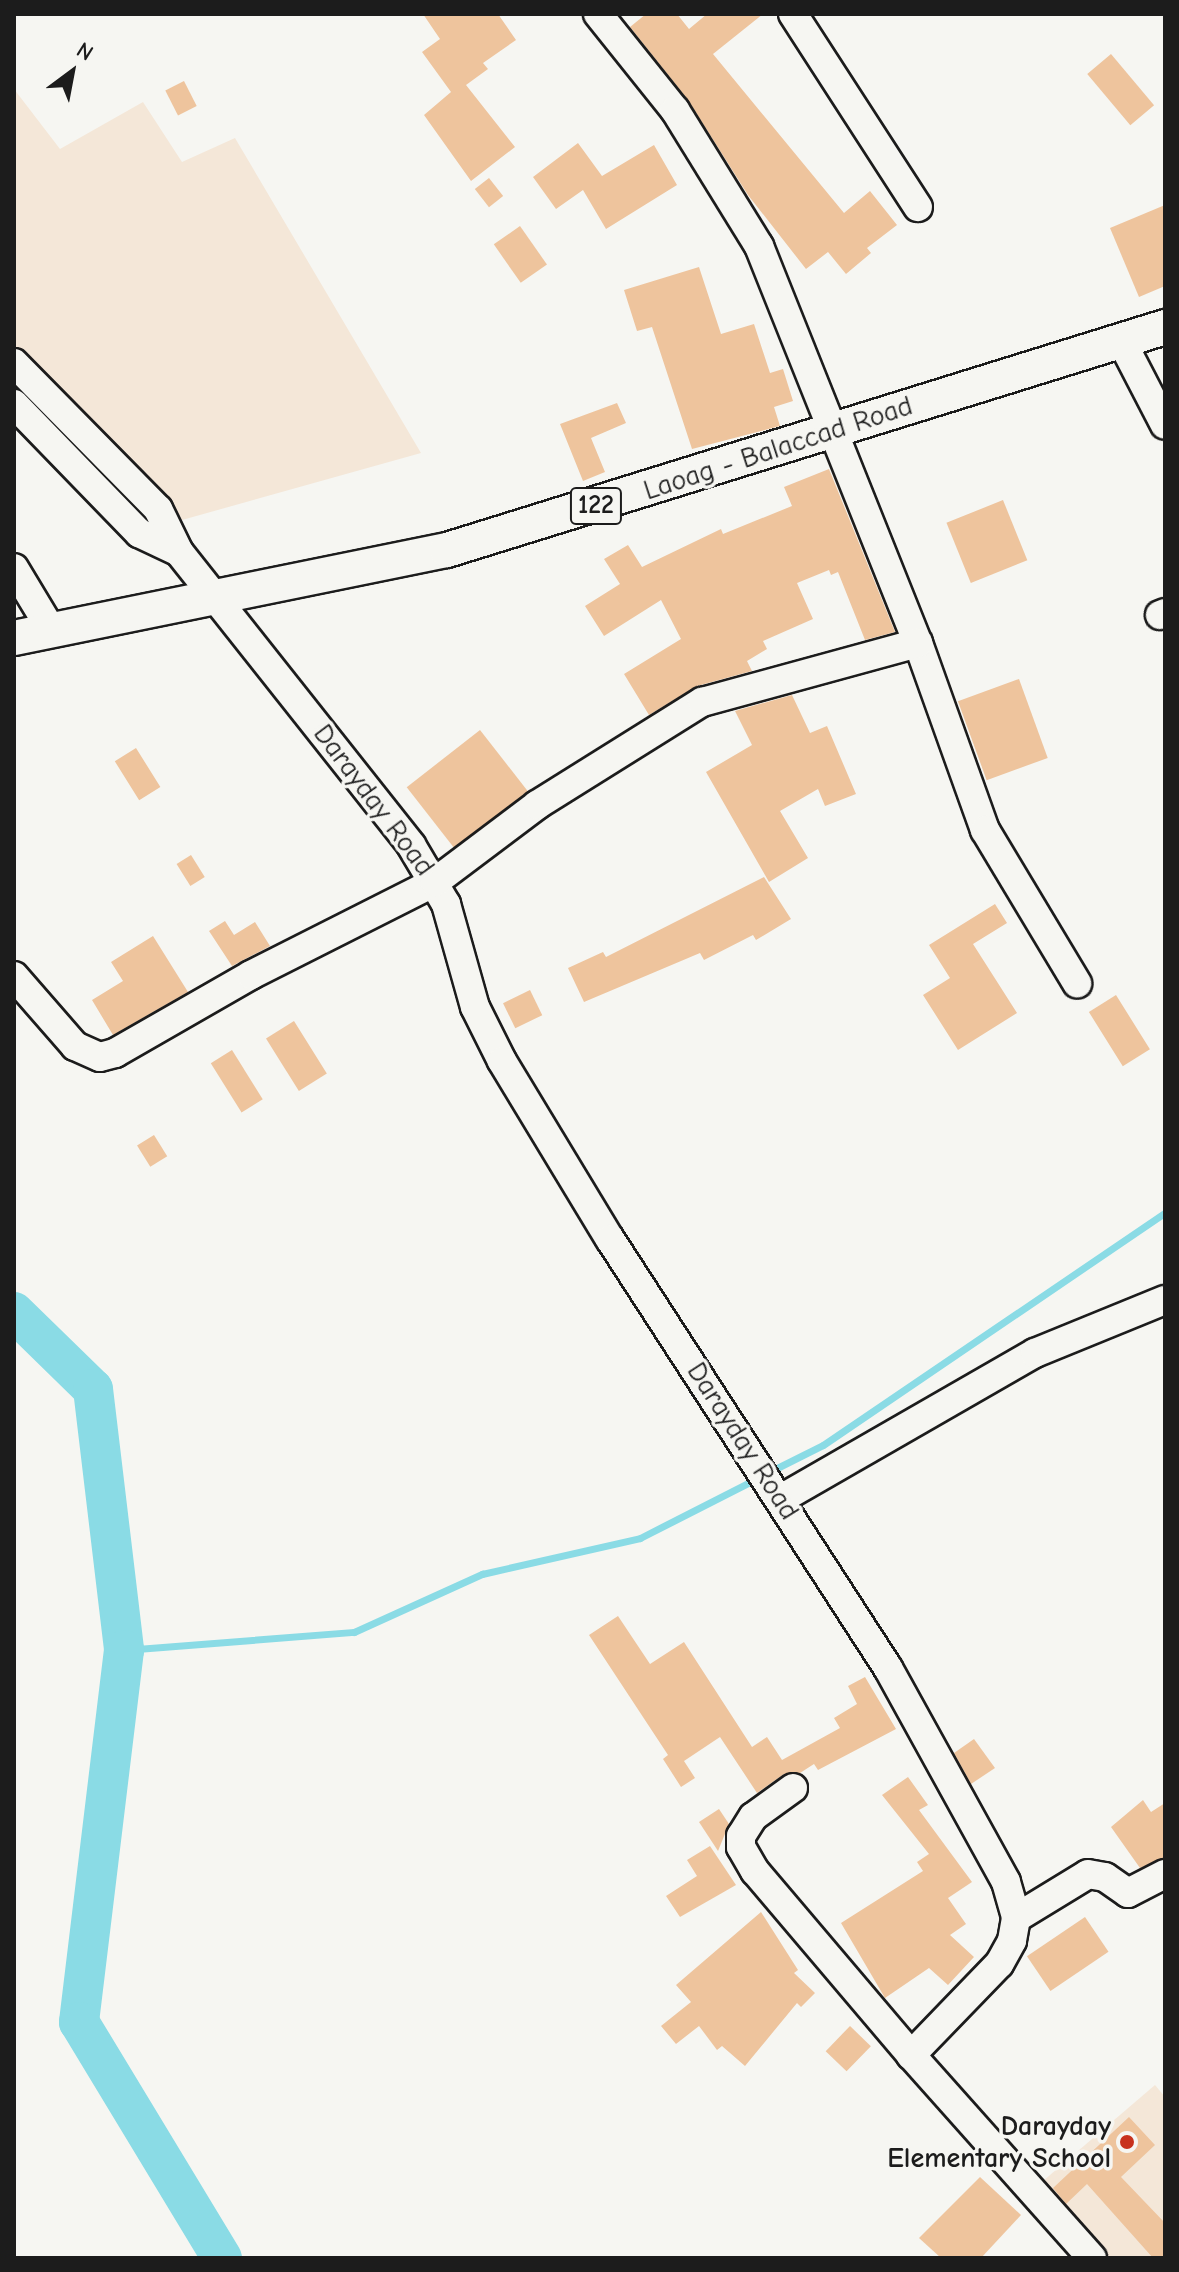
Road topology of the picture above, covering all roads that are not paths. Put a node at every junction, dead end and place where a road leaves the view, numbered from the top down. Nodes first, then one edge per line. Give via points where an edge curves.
1 (598, 14) edge
2 (793, 14) edge
3 (918, 207) dead end
4 (1165, 327) edge
5 (1122, 342) junction
6 (14, 363) edge
7 (14, 404) edge
8 (1165, 425) edge
9 (831, 429) junction
10 (179, 552) junction
11 (14, 568) edge
12 (219, 597) junction
13 (52, 631) junction
14 (14, 638) edge
15 (918, 643) junction
16 (435, 882) junction
17 (14, 976) edge
18 (1077, 983) dead end
19 (1165, 1300) edge
20 (778, 1493) junction
21 (793, 1788) dead end
22 (1165, 1874) edge
23 (1016, 1918) junction
24 (911, 2055) junction
25 (1092, 2258) edge

1 - 9 street via 643,64 742,216 772,273
2 - 3 street
4 - 5 main road, Laoag - Balaccad Road / 122
5 - 8 street
5 - 9 main road, Laoag - Balaccad Road / 122
6 - 10 street via 158,509
7 - 10 street via 139,533
9 - 12 main road, Laoag - Balaccad Road / 122 via 463,545
9 - 15 street
10 - 12 street, Darayday Road
11 - 13 street
12 - 13 main road, Laoag - Balaccad Road / 122
12 - 16 street, Darayday Road
13 - 14 main road, Laoag - Balaccad Road / 122
15 - 16 street via 702,702 537,805
15 - 18 street via 985,830
16 - 17 street via 251,975 134,1045 100,1057 75,1046
16 - 20 street, Darayday Road via 488,1036 610,1239
19 - 20 street via 1035,1353
20 - 23 street, Darayday Road via 888,1668 1006,1882
21 - 24 street via 753,1817 741,1836 741,1847 755,1871
22 - 23 street via 1128,1893 1105,1877 1088,1874
23 - 24 street via 1012,1941 999,1964
24 - 25 street

